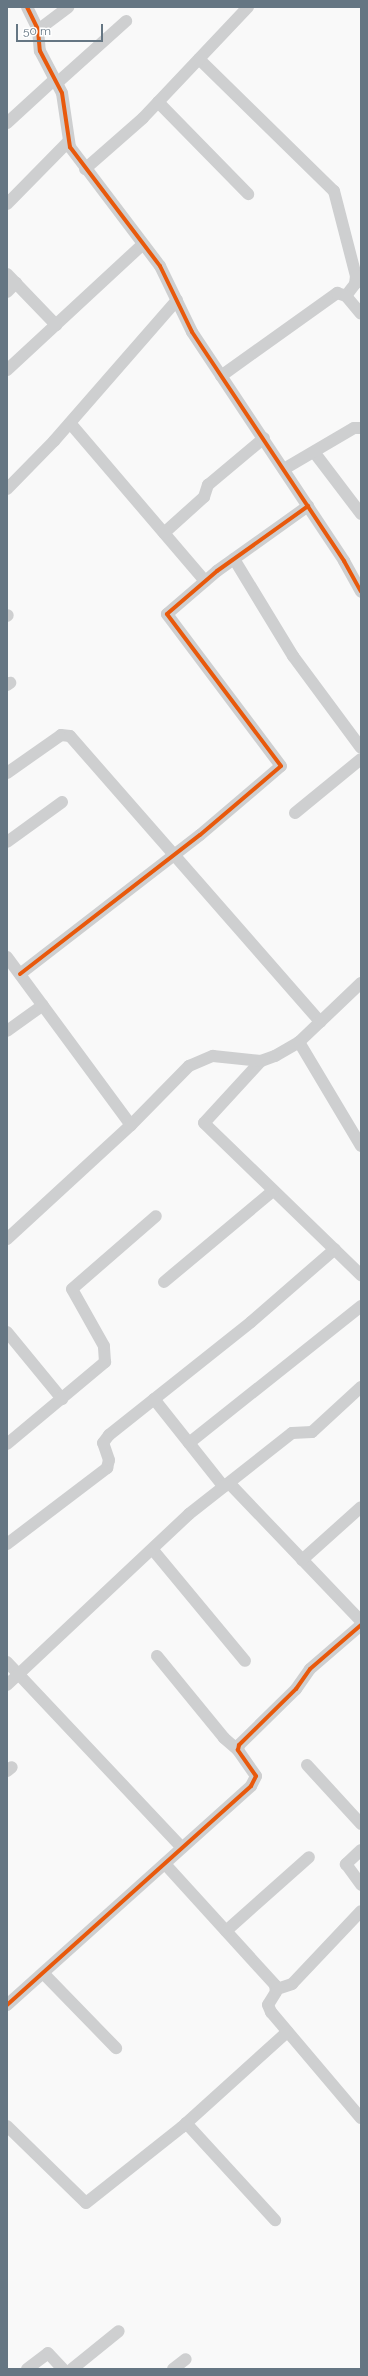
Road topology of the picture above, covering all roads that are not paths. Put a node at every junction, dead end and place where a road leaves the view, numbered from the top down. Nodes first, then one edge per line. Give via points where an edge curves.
1 (27, 7) edge
2 (68, 7) edge
3 (248, 7) edge
4 (126, 21) dead end
5 (38, 30) junction
6 (199, 59) junction
7 (56, 81) junction
8 (158, 102) junction
9 (7, 123) edge
10 (69, 141) junction
11 (85, 169) junction
12 (248, 194) dead end
13 (7, 204) edge
14 (143, 244) junction
15 (7, 274) edge
16 (12, 287) edge
17 (346, 296) junction
18 (177, 300) junction
19 (361, 314) edge
20 (56, 326) junction
21 (7, 370) edge
22 (221, 376) junction
23 (70, 423) junction
24 (361, 428) edge
25 (264, 438) junction
26 (314, 452) junction
27 (284, 469) junction
28 (7, 489) edge
29 (308, 506) junction
30 (361, 514) edge
31 (164, 533) junction
32 (234, 559) junction
33 (205, 581) junction
34 (361, 592) edge
35 (361, 748) edge
36 (361, 759) edge
37 (7, 773) edge
38 (62, 802) dead end
39 (295, 813) dead end
40 (7, 842) edge
41 (172, 857) junction
42 (7, 957) edge
43 (20, 974) junction
44 (361, 983) edge
45 (43, 1005) junction
46 (320, 1022) junction
47 (7, 1031) edge
48 (299, 1042) junction
49 (261, 1061) junction
50 (131, 1125) junction
51 (361, 1146) edge
52 (273, 1191) junction
53 (156, 1216) dead end
54 (9, 1233) edge
55 (335, 1249) junction
56 (361, 1275) edge
57 (164, 1282) dead end
58 (361, 1306) edge
59 (7, 1332) edge
60 (361, 1387) edge
61 (62, 1399) junction
62 (154, 1399) junction
63 (189, 1443) junction
64 (7, 1444) edge
65 (227, 1486) junction
66 (361, 1507) edge
67 (7, 1544) edge
68 (153, 1550) junction
69 (302, 1560) junction
70 (361, 1621) edge
71 (361, 1626) edge
72 (157, 1656) dead end
73 (7, 1662) edge
74 (245, 1662) dead end
75 (20, 1674) junction
76 (7, 1685) edge
77 (238, 1750) junction
78 (307, 1765) dead end
79 (361, 1824) edge
80 (182, 1848) junction
81 (361, 1850) edge
82 (309, 1857) dead end
83 (165, 1864) junction
84 (361, 1885) edge
85 (361, 1911) edge
86 (226, 1931) junction
87 (43, 1973) junction
88 (277, 1989) junction
89 (7, 2005) edge
90 (287, 2032) junction
91 (116, 2048) dead end
92 (361, 2118) edge
93 (186, 2123) junction
94 (7, 2126) edge
95 (275, 2220) dead end
96 (119, 2331) dead end
97 (186, 2359) dead end
98 (27, 2369) edge
99 (63, 2369) edge
100 (72, 2369) edge
101 (173, 2369) edge

1 - 5 street
2 - 5 street
3 - 6 street
4 - 7 street
5 - 7 street via 40,51
6 - 8 street
6 - 17 street via 334,191 356,276 356,284
7 - 9 street
7 - 10 street via 62,93
8 - 11 street
8 - 12 street
10 - 11 street
10 - 13 street
11 - 14 street
14 - 18 street via 160,266
14 - 20 street
15 - 16 street
16 - 20 street
17 - 19 street
17 - 22 street via 341,292 332,296
18 - 22 street via 192,332
18 - 23 street
20 - 21 street
22 - 25 street
23 - 28 street
23 - 31 street
24 - 26 street via 354,428
25 - 27 street
25 - 31 street via 208,485 204,497
26 - 27 street
26 - 30 street
27 - 29 street
29 - 32 street
29 - 34 street
31 - 33 street
32 - 33 street
32 - 35 street via 293,656
33 - 41 street via 168,611 167,616 282,763 279,769
36 - 39 street
37 - 41 street via 67,734
38 - 40 street
41 - 43 street
41 - 46 street
42 - 43 street
43 - 45 street
44 - 46 street
45 - 47 street
45 - 50 street
46 - 48 street
48 - 49 street
48 - 51 street
49 - 50 street via 213,1056 200,1058
49 - 52 street via 204,1123
50 - 54 street
52 - 55 street
52 - 57 street
53 - 61 street via 72,1289 104,1346 106,1358
55 - 56 street
55 - 62 street via 251,1322
58 - 63 street
59 - 61 street
60 - 65 street via 312,1432 292,1433
61 - 64 street
62 - 63 street
62 - 67 street via 105,1439 109,1460 107,1468
63 - 65 street
65 - 68 street via 175,1526
65 - 69 street
66 - 69 street
68 - 74 street
68 - 75 street
69 - 70 street
71 - 77 street via 310,1669 296,1689
72 - 77 street via 224,1738
73 - 75 street
75 - 76 street
75 - 80 street
77 - 80 street via 256,1780
78 - 79 street
80 - 83 street
81 - 84 street via 346,1864
82 - 86 street
83 - 86 street
83 - 87 street
85 - 88 street via 292,1984
86 - 88 street
87 - 89 street
87 - 91 street
88 - 90 street via 268,2008
90 - 92 street
90 - 93 street
93 - 94 street via 86,2203
93 - 95 street
96 - 100 street
97 - 101 street
98 - 99 street via 48,2353

